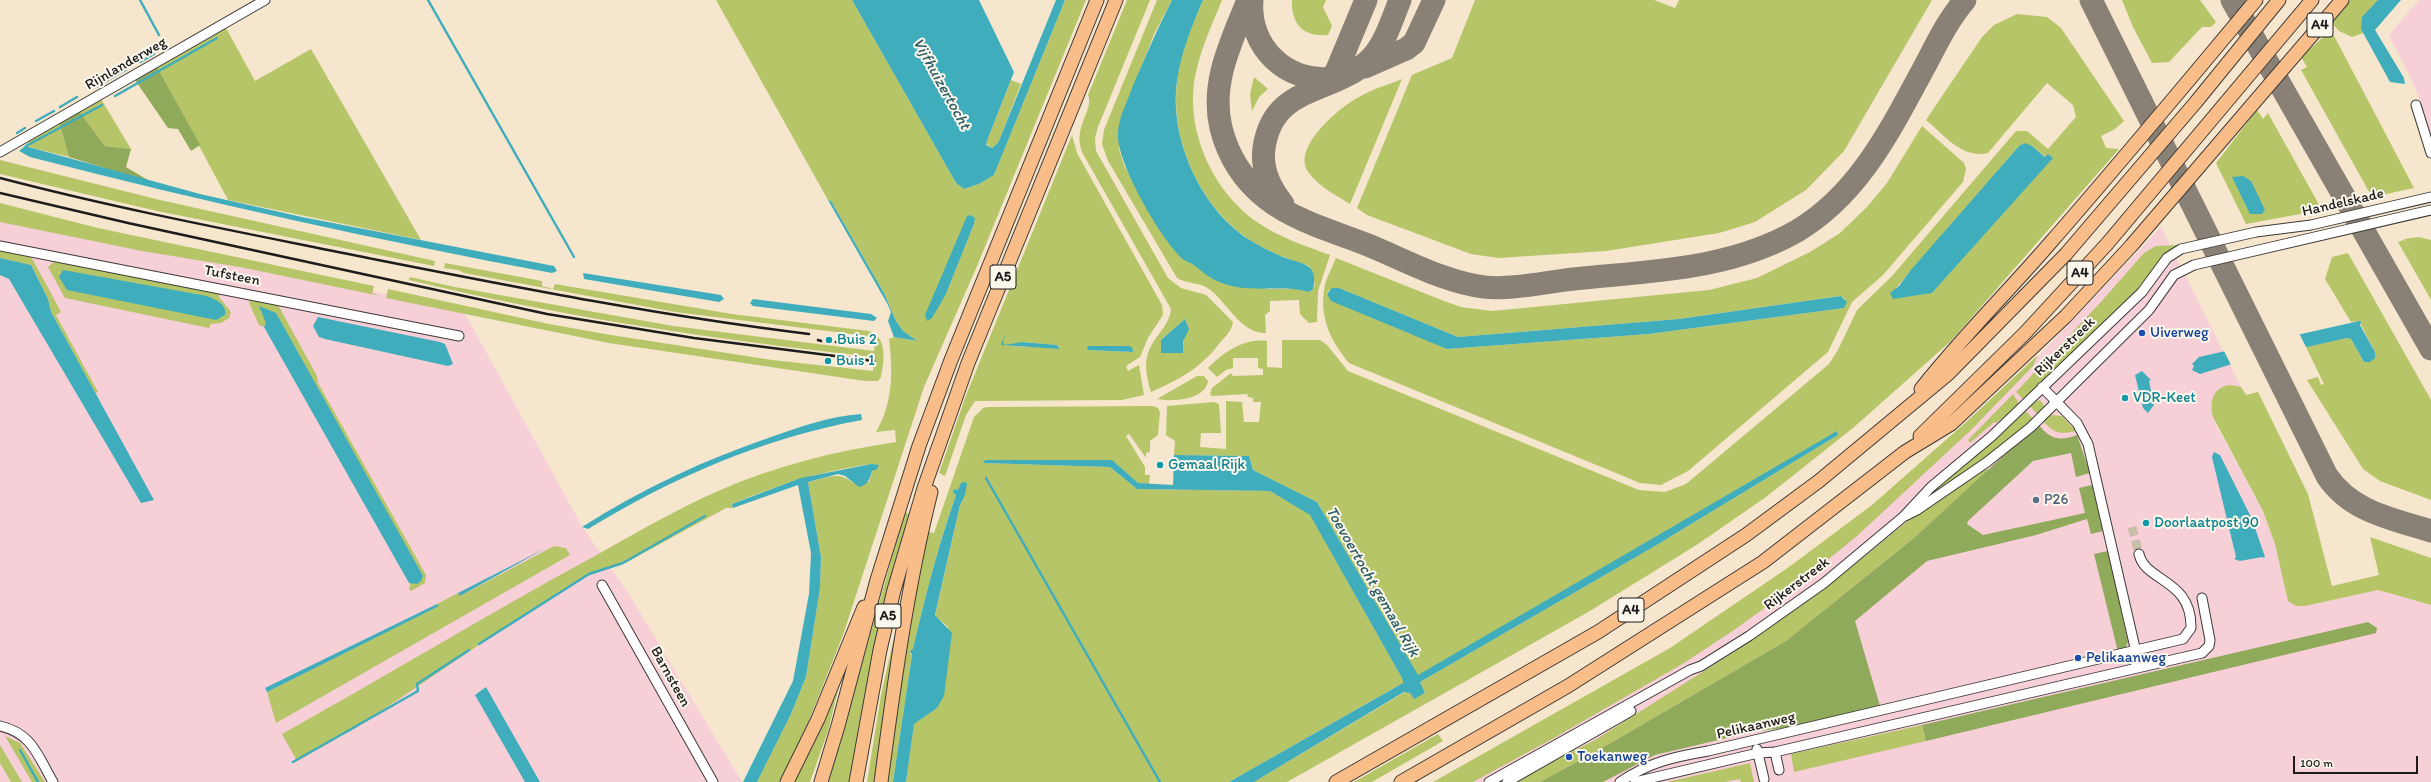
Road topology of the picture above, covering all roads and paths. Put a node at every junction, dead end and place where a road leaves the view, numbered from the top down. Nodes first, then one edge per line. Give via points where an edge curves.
1 (265, 0) edge
2 (1098, 0) edge
3 (1116, 0) edge
4 (2256, 0) edge
5 (2279, 0) edge
6 (2312, 0) edge
7 (2342, 0) edge
8 (2416, 105) dead end
9 (0, 152) edge
10 (2431, 153) edge
11 (2431, 197) edge
12 (2431, 210) edge
13 (2261, 231) joint
14 (0, 246) edge
15 (2264, 249) joint
16 (459, 336) dead end
17 (2042, 387) junction
18 (2057, 402) junction
19 (1906, 408) junction
20 (1905, 452) junction
21 (936, 455) junction
22 (1903, 517) junction
23 (2139, 554) tunnel mouth
24 (877, 580) junction
25 (602, 585) dead end
26 (2202, 598) dead end
27 (2136, 652) junction
28 (1701, 666) junction
29 (2136, 668) junction
30 (2032, 676) junction
31 (2036, 691) junction
32 (1883, 711) junction
33 (0, 726) edge
34 (1887, 726) junction
35 (1755, 740) junction
36 (1774, 752) junction
37 (1758, 753) junction
38 (1779, 770) dead end
39 (1764, 779) dead end
40 (1494, 781) edge
41 (53, 782) edge
42 (713, 782) edge
43 (787, 782) edge
44 (820, 782) edge
45 (856, 782) edge
46 (881, 782) edge
47 (1336, 782) edge
48 (1401, 782) edge
49 (1507, 782) edge
50 (1620, 782) edge
51 (1635, 782) edge

1 - 9 street, Rijnlanderweg
2 - 24 highway, A5 via 951,360 919,446
3 - 21 highway, A5 via 968,363
4 - 19 highway, A4 via 2047,247 1940,365
5 - 19 highway, A4 via 2066,254 1948,374
6 - 20 highway, A4 via 2107,244 2025,333
7 - 20 highway, A4 via 2207,160 2066,316 1951,424
8 - 10 street
11 - 13 street, Handelskade via 2311,225
12 - 15 street, Handelskade
13 - 17 street, Rijkerstreek via 2181,249 2170,255 2142,292
14 - 16 street, Tufsteen
15 - 18 street, Rijkerstreek via 2194,265 2176,273 2149,310
17 - 18 street
17 - 22 street, Rijkerstreek via 1985,442 1931,487
18 - 22 street, Rijkerstreek via 1995,457
18 - 27 street via 2078,426 2089,448
19 - 47 highway, A4 via 1819,481 1720,552 1598,632
20 - 48 highway, A4 via 1764,562 1568,686
21 - 45 highway, A5 via 914,520 882,643
21 - 46 highway via 933,485 907,600
22 - 28 street, Rijkerstreek via 1806,596
23 - 27 street, Pelikaanweg via 2142,563 2181,594 2186,602 2191,624 2188,634 2183,639
24 - 43 highway, A5 via 854,626 818,719
24 - 44 highway, A5 via 840,720
25 - 42 street, Barnsteen
26 - 29 street, Pelikaanweg via 2210,630 2210,644 2207,649
27 - 29 street
27 - 30 street, Pelikaanweg
28 - 40 street, Rijkerstreek
28 - 49 street, Rijkerstreek via 1693,674 1583,740
29 - 31 street, Pelikaanweg
30 - 31 street
30 - 32 street, Pelikaanweg
31 - 34 street, Pelikaanweg
32 - 34 street
32 - 35 street, Pelikaanweg
33 - 41 street via 17,731 29,740
34 - 36 street, Pelikaanweg
35 - 37 street
35 - 50 street, Pelikaanweg via 1662,760 1646,766
36 - 37 street, Pelikaanweg
36 - 38 street, Pelikaanweg
37 - 39 street, Pelikaanweg
37 - 51 street, Pelikaanweg

